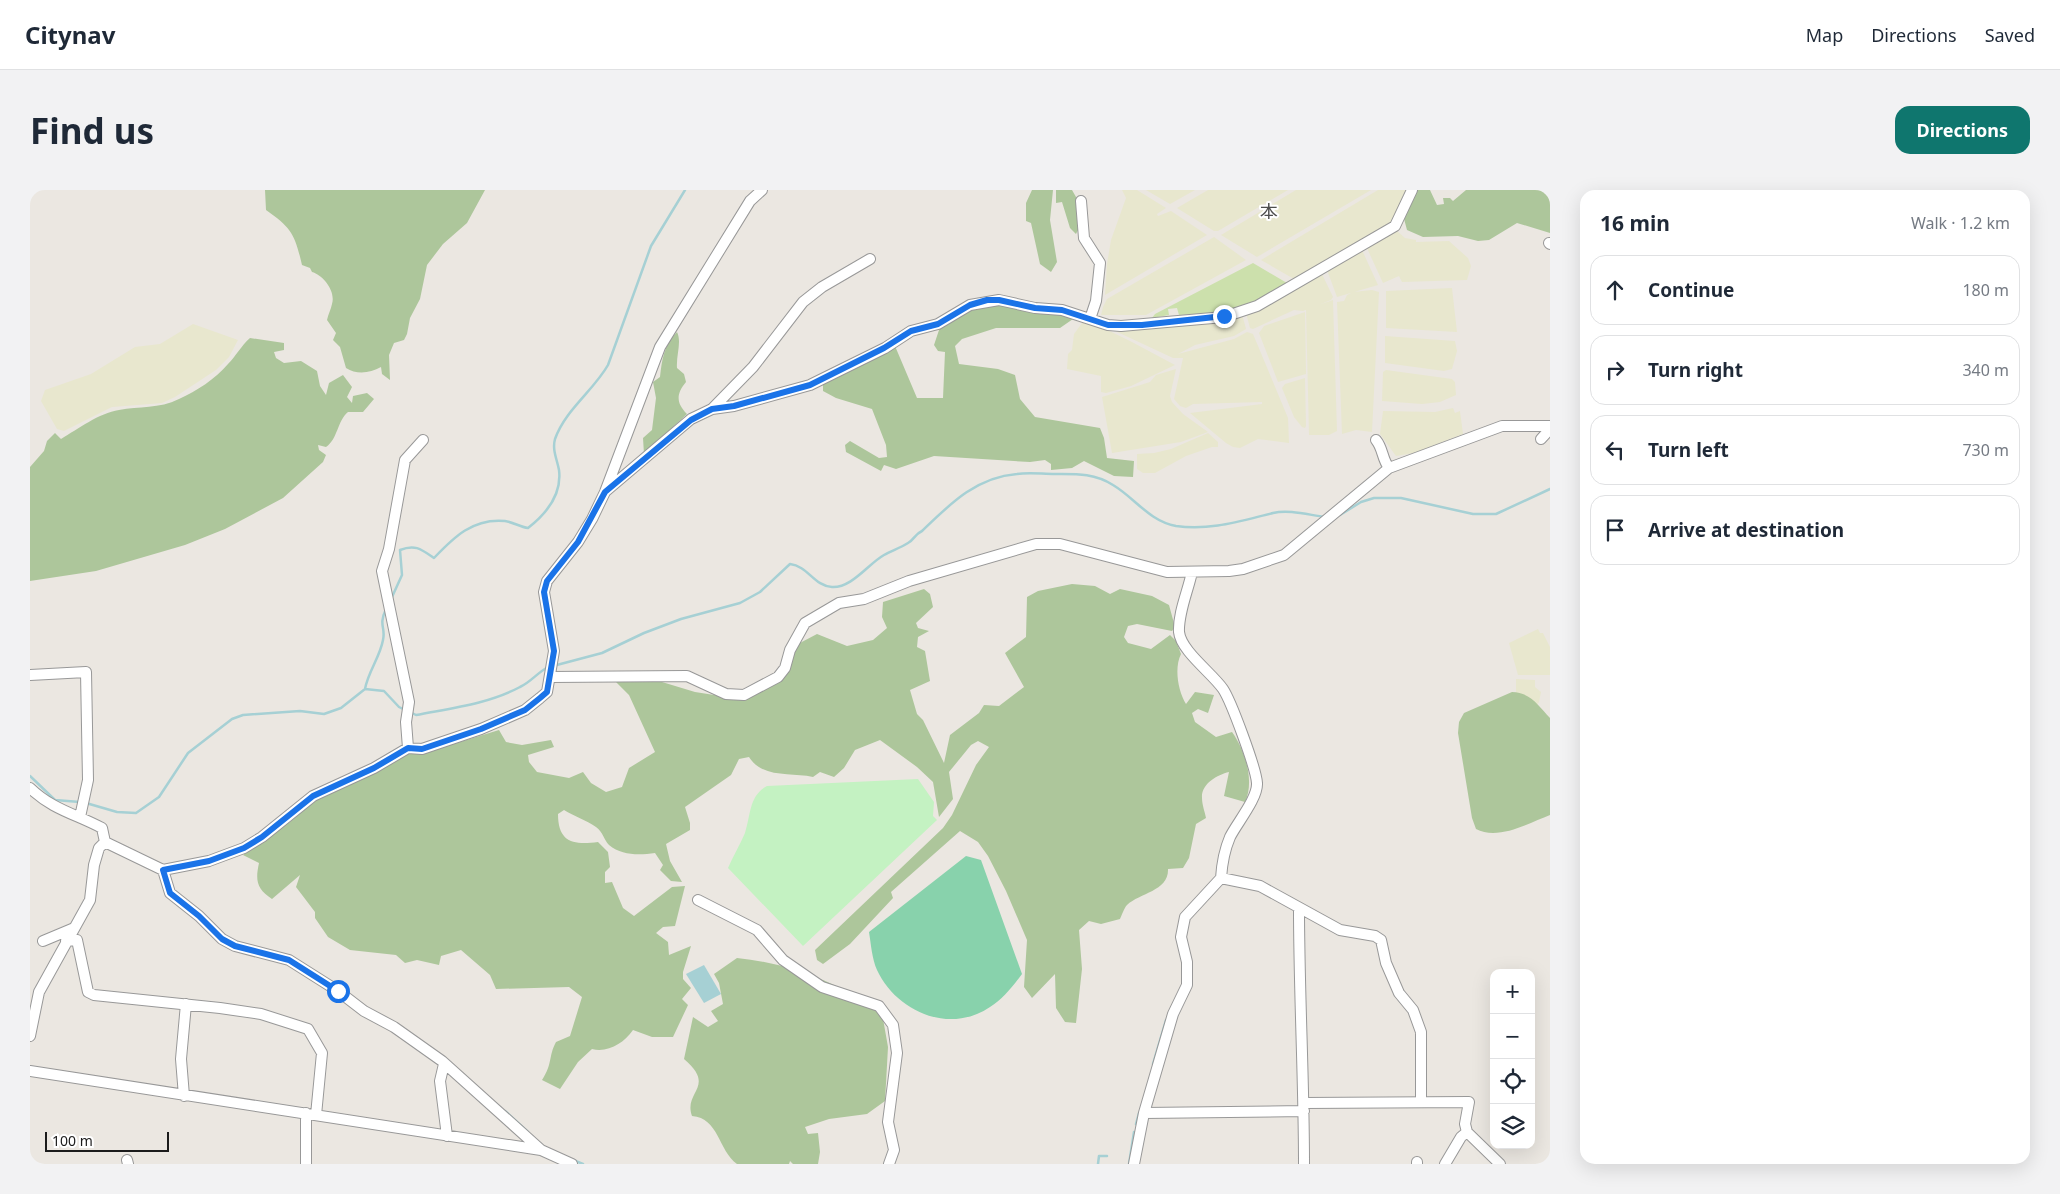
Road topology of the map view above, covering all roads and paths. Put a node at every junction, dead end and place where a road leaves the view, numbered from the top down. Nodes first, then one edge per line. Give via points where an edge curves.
1 (762, 190) edge
2 (1412, 190) edge
3 (1080, 201) dead end
4 (870, 259) dead end
5 (1090, 319) junction
6 (712, 409) junction
7 (1550, 426) edge
8 (1550, 430) edge
9 (1541, 439) dead end
10 (423, 440) dead end
11 (1388, 454) dead end
12 (1388, 468) junction
13 (605, 492) junction
14 (1192, 572) junction
15 (30, 675) edge
16 (551, 677) junction
17 (408, 748) junction
18 (30, 788) edge
19 (80, 817) junction
20 (105, 842) junction
21 (163, 870) junction
22 (1221, 878) junction
23 (698, 900) dead end
24 (1299, 908) junction
25 (74, 928) junction
26 (43, 941) dead end
27 (66, 941) junction
28 (186, 1004) junction
29 (30, 1036) edge
30 (444, 1064) junction
31 (30, 1070) edge
32 (184, 1096) junction
33 (1421, 1102) junction
34 (1304, 1107) junction
35 (1144, 1112) junction
36 (306, 1113) junction
37 (316, 1115) junction
38 (1467, 1132) junction
39 (447, 1136) junction
40 (541, 1150) junction
41 (306, 1164) edge
42 (572, 1164) edge
43 (888, 1164) edge
44 (1134, 1164) edge
45 (1304, 1164) edge
46 (1445, 1164) edge
47 (1500, 1164) edge

1 - 13 street via 750,202 660,347
2 - 5 street via 1395,226 1250,309 1224,316 1142,325 1108,325
3 - 5 street via 1084,238 1100,263 1096,301
4 - 6 street via 803,302 753,367
5 - 6 street via 1062,310 987,300 970,305 938,324 911,331 810,385
6 - 13 street via 691,420
7 - 12 street via 1502,426
8 - 9 street
10 - 17 street via 405,460 389,550 382,571 409,702 406,722
11 - 12 street via 1378,443
12 - 14 street via 1284,555 1243,568
13 - 16 street via 578,542 547,581 544,592 554,651
14 - 16 street via 1167,572 1060,544 1036,544 908,581 818,614 797,634 785,668 778,677 744,695 726,694 688,676
14 - 22 street via 1179,633 1183,643 1224,690 1257,781 1256,790 1227,846
15 - 19 street via 86,672 88,780
16 - 17 street via 547,692 525,710 422,749
17 - 21 street via 374,768 313,796 244,848 209,861
18 - 19 street via 49,805
19 - 20 street via 102,828
20 - 21 street
20 - 25 street via 94,865 90,900
21 - 30 street via 170,893 222,939 235,946 289,960 364,1011 394,1027
22 - 24 street via 1260,886
22 - 35 street via 1185,917 1181,937 1187,962 1187,985 1173,1014
23 - 43 street via 757,930 783,960 822,987 879,1006 893,1025 897,1053 888,1122 894,1150
24 - 33 street via 1340,930 1381,940 1386,963 1399,993 1413,1010 1421,1032
24 - 34 street via 1299,1017
25 - 26 street
25 - 27 street
27 - 28 street via 77,940 88,992 94,996
27 - 29 street via 38,992
28 - 32 street via 181,1060
28 - 37 street via 261,1014 308,1029 322,1053
30 - 39 street via 440,1081
30 - 40 street
31 - 32 street
32 - 36 street
33 - 34 street
33 - 38 street via 1469,1102 1465,1124
34 - 35 street
34 - 45 street
35 - 44 street
36 - 37 street
36 - 41 street
37 - 39 street
38 - 46 street
38 - 47 street
39 - 40 street
40 - 42 street

